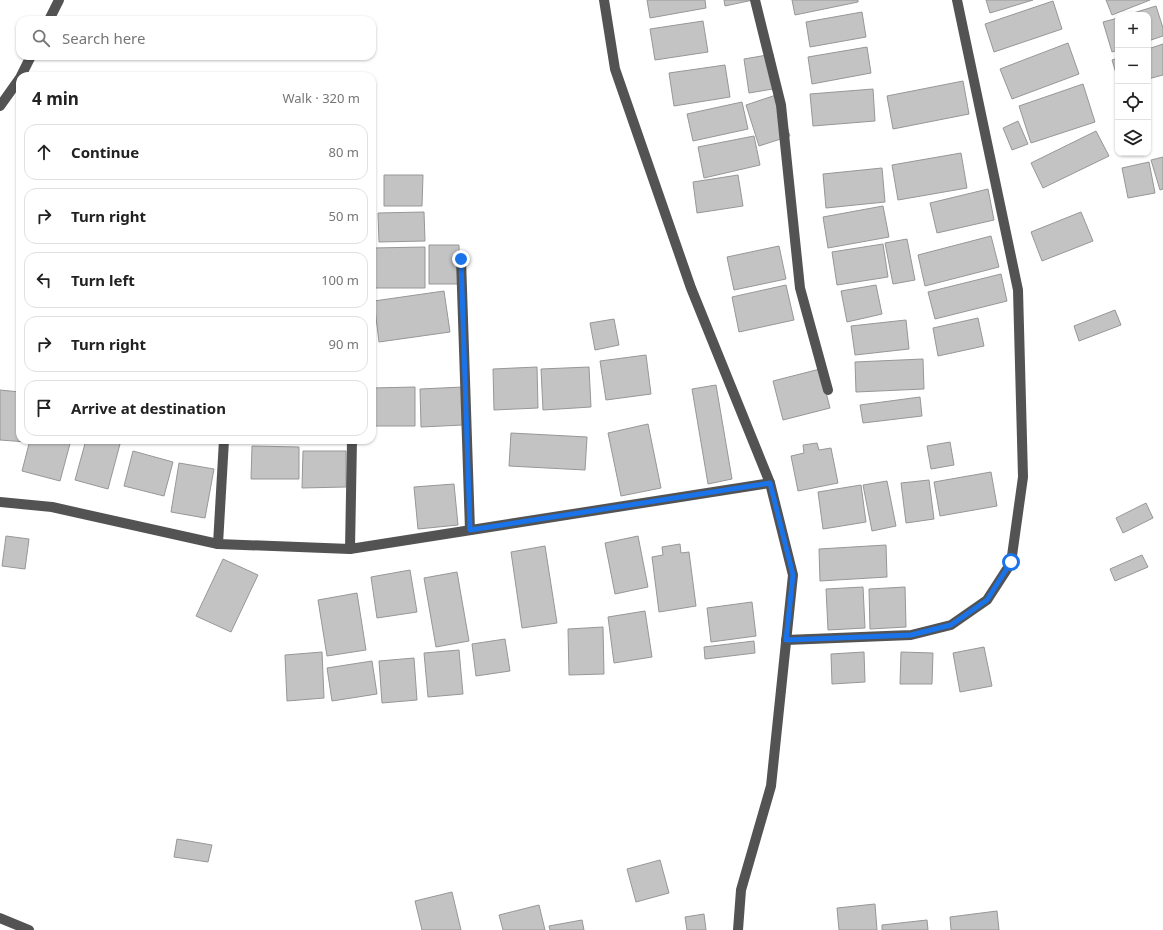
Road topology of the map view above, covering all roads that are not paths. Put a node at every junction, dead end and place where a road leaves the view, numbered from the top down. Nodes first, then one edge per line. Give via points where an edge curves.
1 (58, 0) edge
2 (604, 0) edge
3 (755, 0) edge
4 (957, 0) edge
5 (51, 16) edge
6 (29, 60) edge
7 (23, 72) edge
8 (16, 83) edge
9 (0, 106) edge
10 (461, 259) dead end
11 (828, 390) dead end
12 (224, 444) edge
13 (352, 444) edge
14 (770, 483) junction
15 (0, 502) edge
16 (470, 530) junction
17 (218, 544) junction
18 (350, 549) junction
19 (786, 640) junction
20 (0, 918) edge
21 (29, 930) edge
22 (738, 930) edge

1 - 5 street
2 - 14 street via 615,69 691,288
3 - 11 street via 781,105 800,288
4 - 19 street via 1018,290 1022,477 1011,562 987,600 951,625 911,635
6 - 7 street
8 - 9 street
10 - 16 street
12 - 17 street
13 - 18 street
14 - 16 street
14 - 19 street via 793,575
15 - 17 street via 52,507
16 - 18 street
17 - 18 street
19 - 22 street via 772,786 741,890
20 - 21 street

